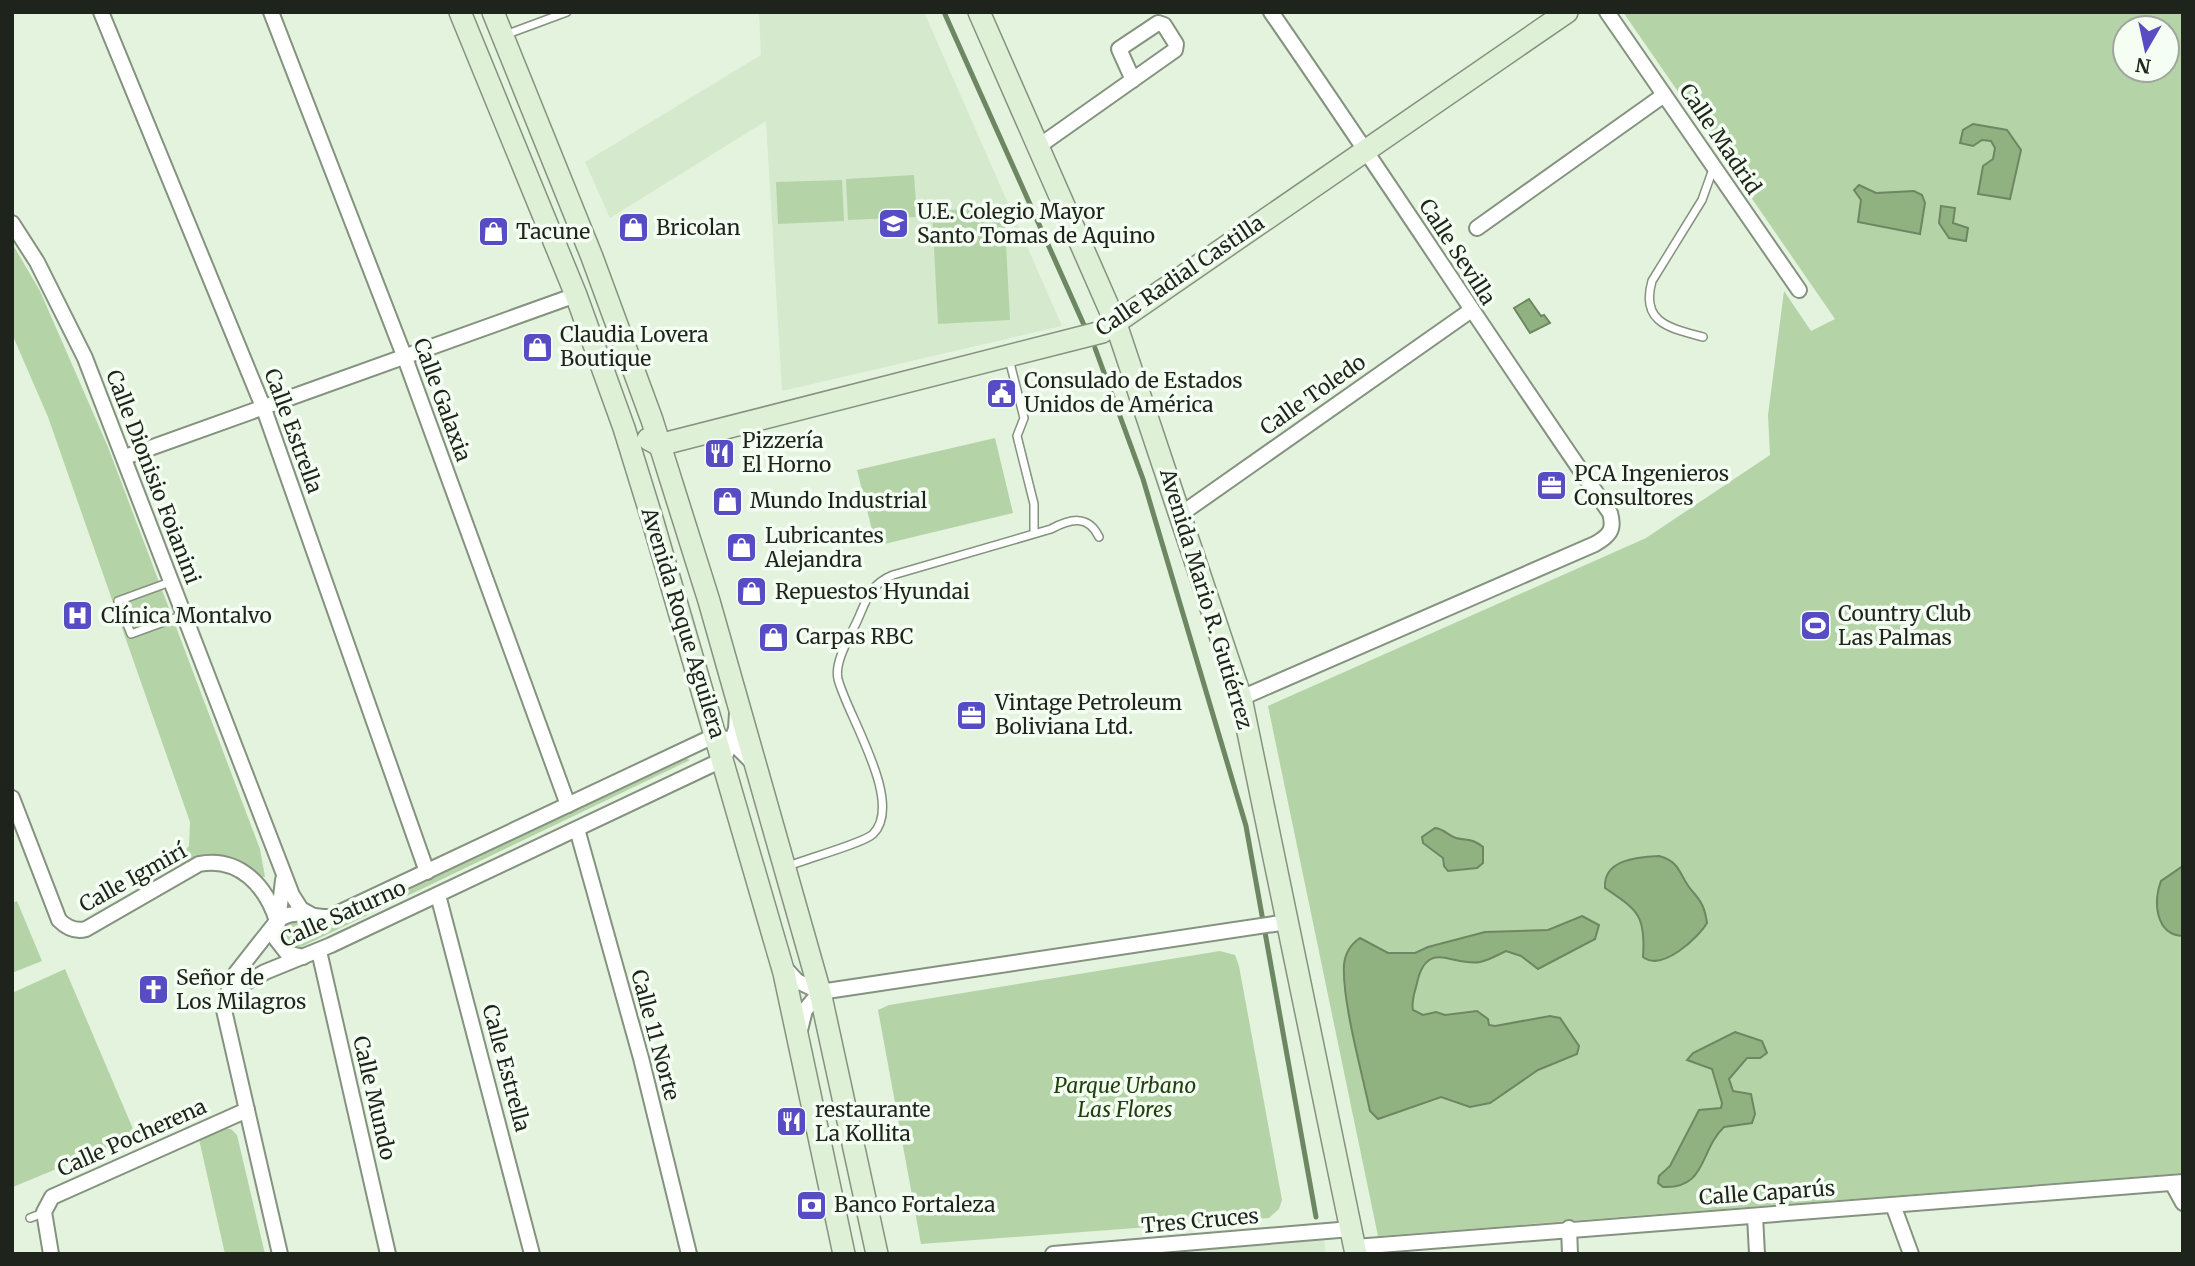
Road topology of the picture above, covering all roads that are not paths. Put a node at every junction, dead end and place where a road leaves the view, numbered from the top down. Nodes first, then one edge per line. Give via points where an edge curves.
1 (101, 12) edge
2 (271, 12) edge
3 (460, 12) edge
4 (468, 12) edge
5 (493, 12) edge
6 (567, 12) edge
7 (979, 12) edge
8 (1271, 12) edge
9 (1567, 12) edge
10 (1607, 12) edge
11 (503, 35) junction
12 (1133, 80) dead end
13 (1664, 95) junction
14 (1039, 146) junction
15 (1366, 148) junction
16 (1714, 168) junction
17 (531, 181) junction
18 (12, 223) edge
19 (1477, 228) dead end
20 (592, 257) junction
21 (1799, 290) dead end
22 (576, 295) junction
23 (1470, 311) junction
24 (1109, 328) junction
25 (1703, 337) dead end
26 (1008, 357) junction
27 (405, 359) junction
28 (614, 399) junction
29 (264, 409) junction
30 (659, 445) junction
31 (125, 457) junction
32 (1181, 513) junction
33 (653, 522) junction
34 (1034, 532) junction
35 (1099, 537) dead end
36 (170, 582) junction
37 (183, 615) junction
38 (1241, 698) junction
39 (738, 704) junction
40 (724, 746) junction
41 (757, 771) junction
42 (12, 798) edge
43 (568, 805) junction
44 (577, 829) junction
45 (785, 867) junction
46 (281, 868) junction
47 (427, 872) junction
48 (262, 889) junction
49 (438, 895) junction
50 (314, 917) junction
51 (277, 922) junction
52 (1281, 923) junction
53 (319, 951) junction
54 (304, 957) junction
55 (782, 963) junction
56 (228, 992) junction
57 (820, 992) junction
58 (800, 1032) junction
59 (247, 1110) junction
60 (2178, 1182) edge
61 (2183, 1203) edge
62 (1893, 1205) junction
63 (1755, 1216) junction
64 (1569, 1228) junction
65 (1354, 1243) edge
66 (51, 1254) edge
67 (280, 1254) edge
68 (388, 1254) edge
69 (531, 1254) edge
70 (689, 1254) edge
71 (844, 1254) edge
72 (877, 1254) edge
73 (1053, 1254) edge
74 (1570, 1254) edge
75 (1757, 1254) edge
76 (1911, 1254) edge

1 - 29 street, Calle Estrella
2 - 27 street, Calle Galaxia
3 - 17 main road, Avenida Roque Aguilera
4 - 11 main road via 482,39
5 - 11 main road, Avenida Roque Aguilera
6 - 11 lane
7 - 14 main road, Avenida Mario R. Gutiérrez
8 - 15 street, Calle Sevilla
9 - 15 main road, Calle Radial Castilla
10 - 13 street, Calle Madrid
11 - 20 main road, Avenida Roque Aguilera
12 - 14 street
13 - 16 street, Calle Madrid
13 - 19 street
14 - 24 main road, Avenida Mario R. Gutiérrez
15 - 23 street, Calle Sevilla
15 - 24 main road, Calle Radial Castilla
16 - 21 street, Calle Madrid
16 - 25 lane via 1702,200 1648,295 1657,319
17 - 20 main road via 548,185
17 - 22 main road, Avenida Roque Aguilera
18 - 31 street, Calle Dionisio Foianini via 85,358
20 - 30 main road, Avenida Roque Aguilera
22 - 27 street
22 - 28 main road, Avenida Roque Aguilera
23 - 32 street, Calle Toledo
23 - 38 street, Calle Sevilla via 1609,513 1611,532 1595,544
24 - 26 main road, Calle Radial Castilla
24 - 32 main road, Avenida Mario R. Gutiérrez
26 - 30 main road, Calle Radial Castilla
26 - 34 lane via 1024,418 1017,436 1034,504
27 - 29 street
27 - 43 street, Calle Galaxia
28 - 30 main road via 643,436
28 - 33 main road, Avenida Roque Aguilera
29 - 31 street
29 - 47 street, Calle Estrella
30 - 33 main road via 652,460
30 - 39 main road, Avenida Roque Aguilera
31 - 36 street, Calle Dionisio Foianini
32 - 38 main road, Avenida Mario R. Gutiérrez
33 - 40 main road, Avenida Roque Aguilera
34 - 35 lane via 1081,519 1094,527
34 - 45 lane via 893,575 871,590 841,659 838,677 874,769 884,817 873,834
36 - 37 street, Calle Dionisio Foianini
36 - 37 lane via 118,601 131,634
37 - 46 street, Calle Dionisio Foianini
38 - 52 main road, Avenida Mario R. Gutiérrez
39 - 40 street
39 - 41 main road, Avenida Roque Aguilera
40 - 41 street via 750,759
40 - 43 street, Calle Saturno
40 - 44 street, Calle Saturno
40 - 55 main road, Avenida Roque Aguilera
41 - 45 main road, Avenida Roque Aguilera
42 - 48 street, Calle Igmirí via 59,919 72,929 86,929 199,864 210,862 242,870
43 - 47 street, Calle Saturno
44 - 49 street, Calle Saturno
44 - 70 street, Calle 11 Norte via 641,1058
45 - 57 main road, Avenida Roque Aguilera
46 - 48 street
46 - 50 street, Calle Dionisio Foianini via 301,909
46 - 51 street, Calle Dionisio Foianini
47 - 50 street, Calle Saturno via 330,917
48 - 51 street, Calle Igmirí
49 - 53 street, Calle Saturno
49 - 69 street, Calle Estrella
50 - 51 street, Calle Saturno via 291,913
51 - 54 street, Calle Igmirí via 280,947
51 - 56 street, Calle Saturno via 250,953
52 - 57 street
52 - 65 main road, Avenida Mario R. Gutiérrez
53 - 54 street, Calle Saturno
53 - 68 street, Calle Mundo
54 - 56 street, Calle Saturno
55 - 57 street via 797,981
55 - 58 main road, Avenida Roque Aguilera
56 - 59 street via 225,1017
57 - 58 street via 804,1010
57 - 72 main road, Avenida Roque Aguilera
58 - 71 main road, Avenida Roque Aguilera
59 - 66 street, Calle Pocherena via 52,1197 37,1215
59 - 67 street
60 - 61 street
60 - 62 street, Calle Caparús
62 - 63 street, Calle Caparús
62 - 76 street
63 - 64 street, Calle Caparús
63 - 75 street
64 - 65 street, Calle Caparús
64 - 74 street
65 - 73 street, Tres Cruces

